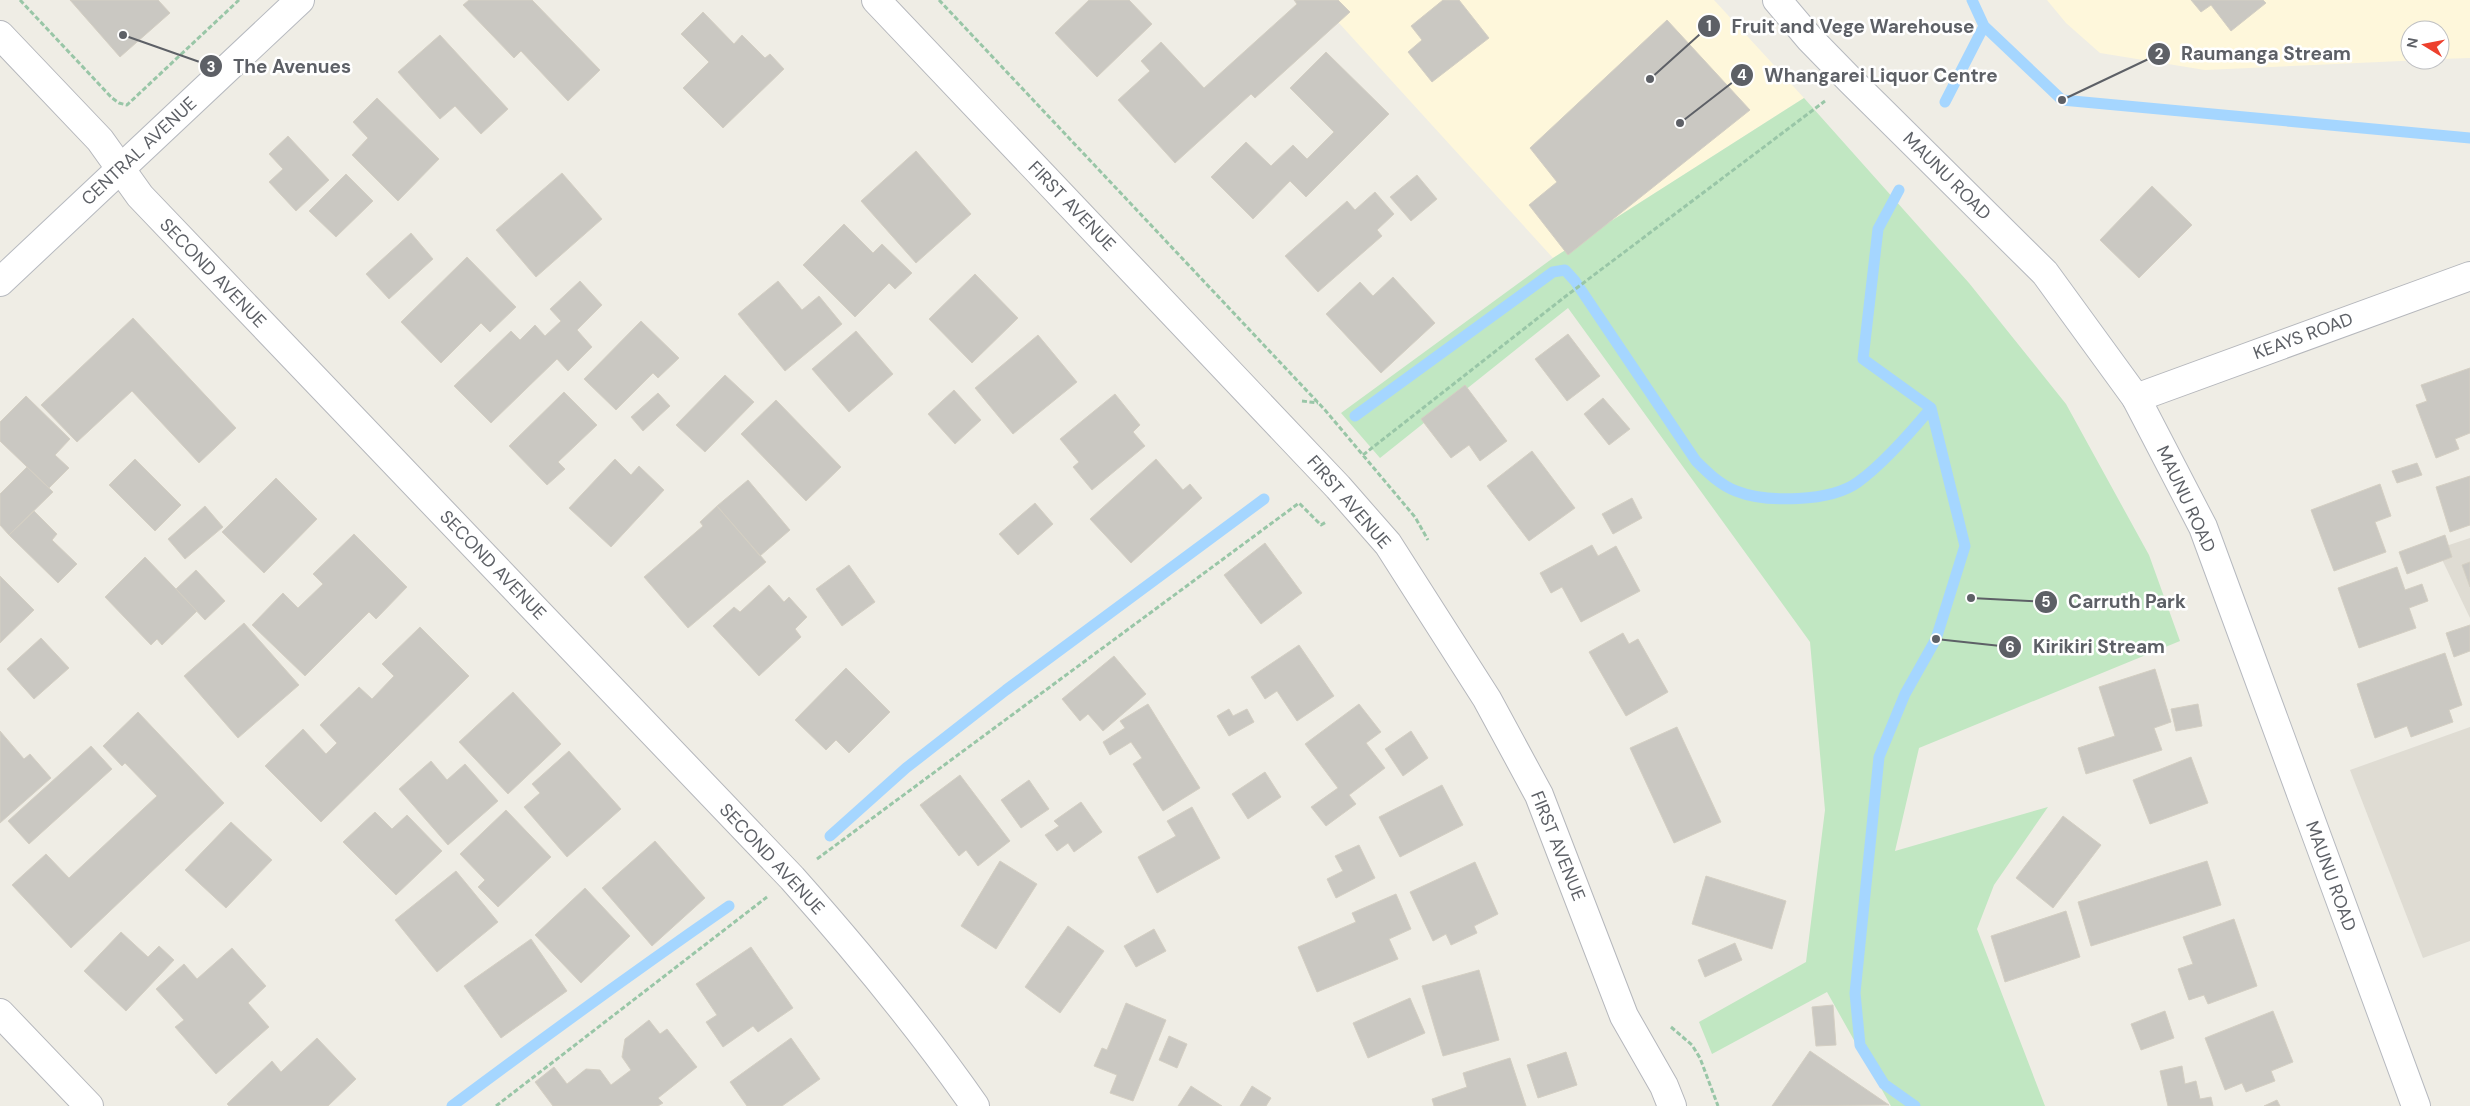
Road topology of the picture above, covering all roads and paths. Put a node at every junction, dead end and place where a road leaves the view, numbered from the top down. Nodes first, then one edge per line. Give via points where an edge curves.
1 (20, 0) edge
2 (239, 0) edge
3 (300, 0) edge
4 (876, 0) edge
5 (1777, 0) edge
6 (1806, 0) edge
7 (0, 35) edge
8 (1810, 39) junction
9 (1851, 82) junction
10 (120, 168) junction
11 (2470, 276) edge
12 (0, 282) edge
13 (2136, 398) junction
14 (1363, 455) dead end
15 (1328, 519) dead end
16 (792, 878) junction
17 (0, 1013) edge
18 (89, 1106) edge
19 (496, 1106) edge
20 (975, 1106) edge
21 (1672, 1106) edge
22 (2416, 1106) edge

1 - 2 path via 112,98 127,105
3 - 10 street, CENTRAL AVENUE
4 - 21 street, FIRST AVENUE via 1325,473 1388,544 1487,699 1539,795 1624,1016
5 - 8 street, MAUNU ROAD
6 - 8 street
7 - 10 street, SECOND AVENUE via 100,140
8 - 9 street, MAUNU ROAD
9 - 13 street, MAUNU ROAD via 2045,274
9 - 14 path via 1566,296
10 - 12 street, CENTRAL AVENUE
10 - 16 street, SECOND AVENUE via 140,196
11 - 13 street, KEAYS ROAD
13 - 22 street, MAUNU ROAD via 2203,526
15 - 16 path via 1321,525 1299,503
16 - 19 path
16 - 20 street, SECOND AVENUE via 856,950
17 - 18 street

